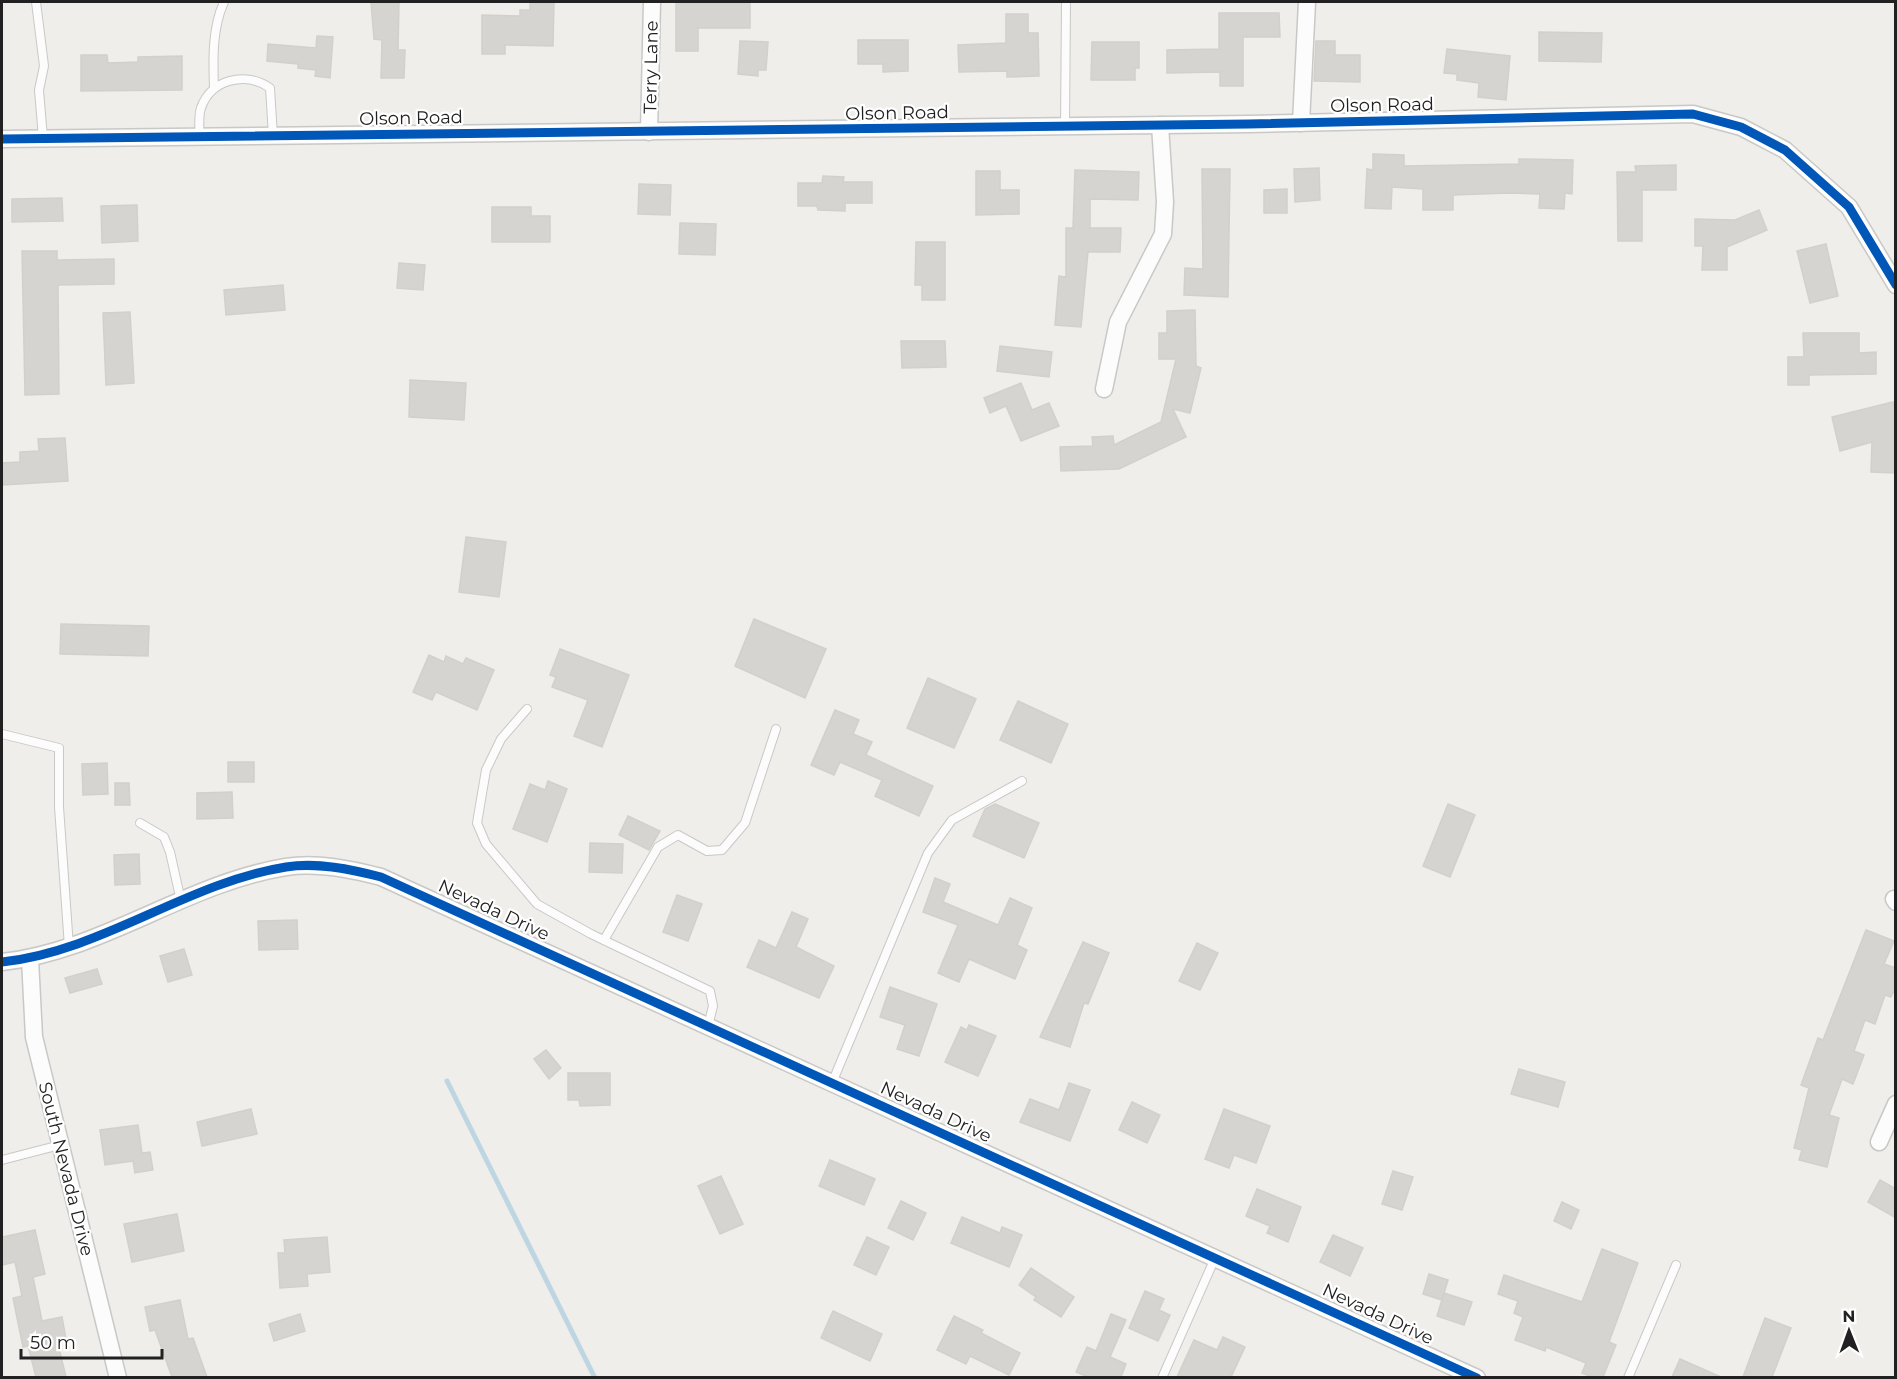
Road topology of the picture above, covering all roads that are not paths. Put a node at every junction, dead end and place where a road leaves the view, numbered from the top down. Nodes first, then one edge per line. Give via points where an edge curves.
1 (36, 2) edge
2 (224, 2) edge
3 (652, 2) edge
4 (1066, 2) edge
5 (1307, 2) edge
6 (214, 88) junction
7 (1301, 123) junction
8 (1160, 125) junction
9 (1065, 127) junction
10 (649, 132) junction
11 (199, 136) junction
12 (273, 136) junction
13 (43, 138) junction
14 (2, 139) edge
15 (1896, 285) edge
16 (1104, 389) dead end
17 (527, 709) dead end
18 (776, 729) dead end
19 (2, 734) edge
20 (1022, 781) dead end
21 (140, 823) dead end
22 (181, 902) junction
23 (604, 940) junction
24 (69, 947) junction
25 (30, 959) junction
26 (2, 962) edge
27 (708, 1026) junction
28 (832, 1083) junction
29 (1896, 1104) edge
30 (1879, 1142) dead end
31 (60, 1145) junction
32 (2, 1160) edge
33 (1215, 1258) junction
34 (1676, 1265) dead end
35 (1456, 1373) edge
36 (117, 1377) edge
37 (1162, 1377) edge
38 (1477, 1377) edge
39 (1628, 1377) edge

1 - 13 lane via 44,66 39,90
2 - 6 lane via 213,61
3 - 10 street, Terry Lane
4 - 9 lane
5 - 7 street
6 - 11 lane via 200,110
6 - 12 lane via 222,82 249,78 270,87
7 - 8 street, Olson Road
7 - 15 street, Olson Road via 1693,114 1741,127 1785,150 1849,207
8 - 9 street, Olson Road
8 - 16 street via 1163,234 1118,322
9 - 10 street, Olson Road
10 - 12 street, Olson Road
11 - 12 street, Olson Road
11 - 13 street, Olson Road
13 - 14 street, Olson Road
17 - 23 lane via 501,739 486,770 477,823 486,844 537,904
18 - 23 lane via 745,823 722,850 707,851 678,835 658,847
19 - 24 lane via 59,748
20 - 28 lane via 952,820 928,853
21 - 22 lane via 164,837
22 - 24 street
22 - 27 street, Nevada Drive via 240,877 289,867 343,867 381,876
23 - 27 lane via 710,991 713,1006
24 - 25 street
25 - 26 street
25 - 31 street, South Nevada Drive via 34,1037
27 - 28 street, Nevada Drive
28 - 33 street, Nevada Drive
29 - 30 street
31 - 32 lane
31 - 36 street, South Nevada Drive
33 - 35 street, Nevada Drive
33 - 37 lane
34 - 39 lane
35 - 38 street, Nevada Drive

